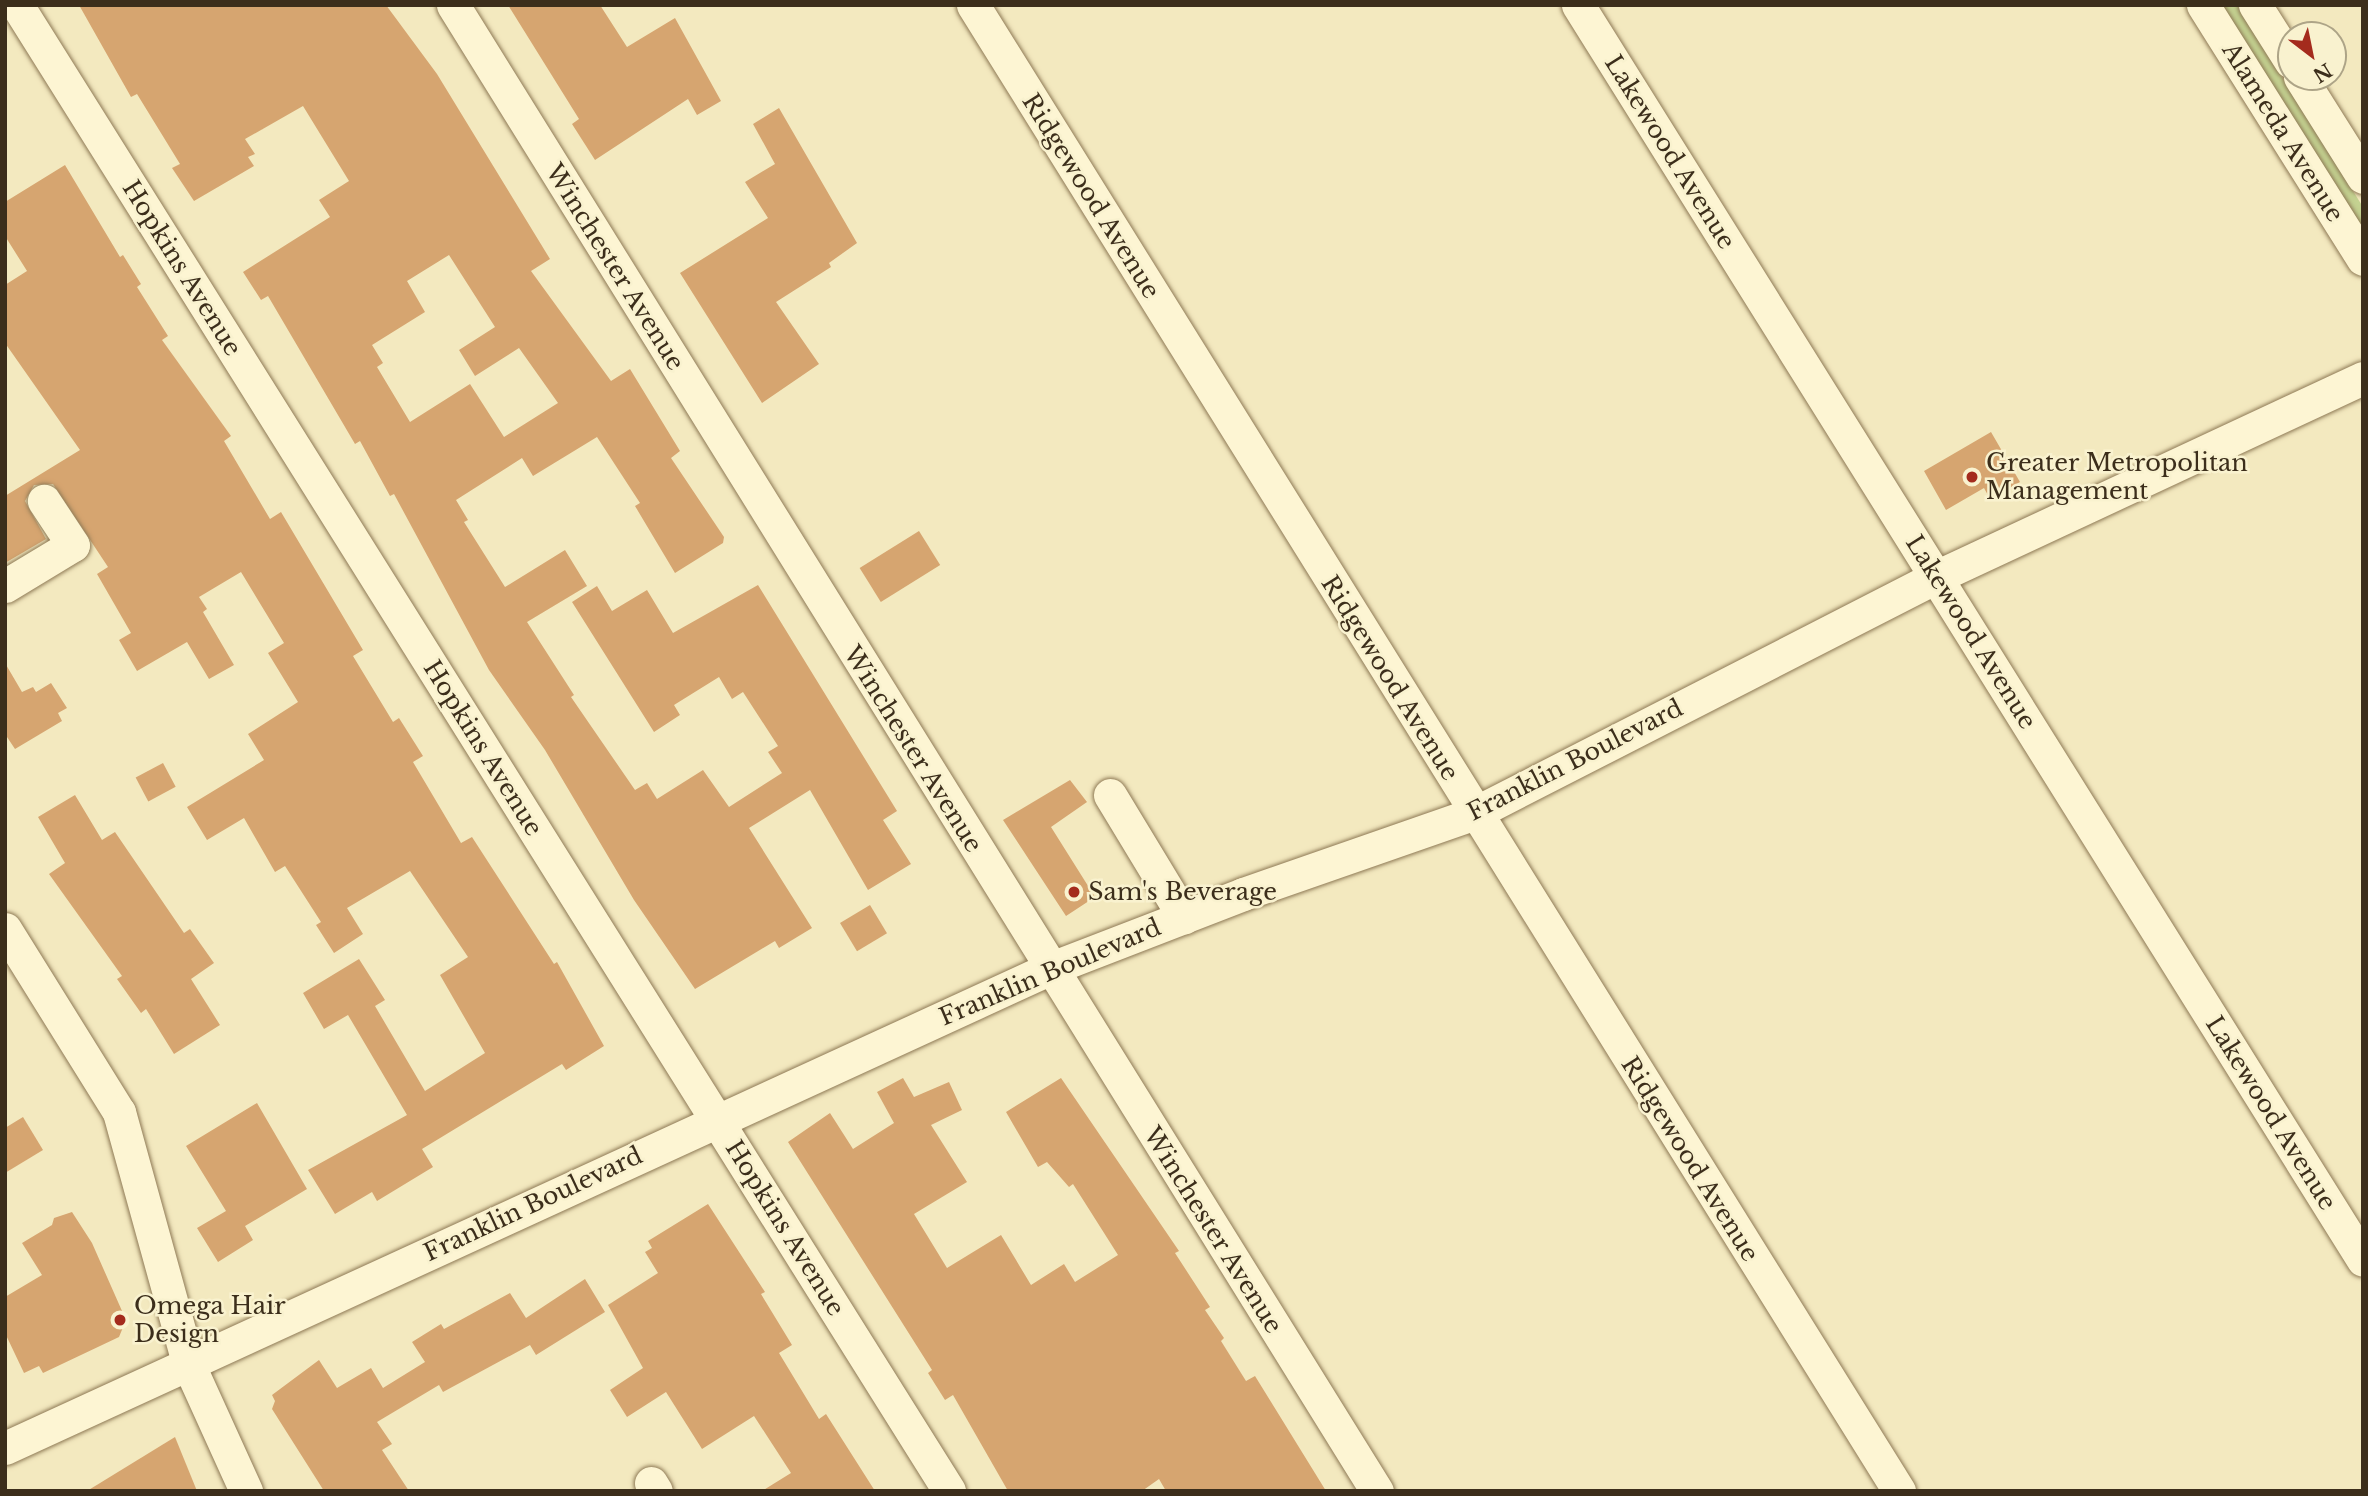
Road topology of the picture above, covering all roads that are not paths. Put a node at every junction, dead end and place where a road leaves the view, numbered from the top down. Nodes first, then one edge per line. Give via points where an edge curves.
1 (17, 5) edge
2 (453, 5) edge
3 (974, 5) edge
4 (1578, 5) edge
5 (2203, 5) edge
6 (2255, 5) edge
7 (2277, 40) edge
8 (2309, 91) edge
9 (2363, 177) edge
10 (2363, 259) edge
11 (2363, 378) edge
12 (44, 500) dead end
13 (1936, 577) junction
14 (5, 586) edge
15 (1110, 795) dead end
16 (1473, 814) junction
17 (1184, 917) junction
18 (5, 929) edge
19 (1049, 969) junction
20 (716, 1119) junction
21 (2363, 1260) edge
22 (188, 1363) junction
23 (5, 1448) edge
24 (246, 1491) edge
25 (949, 1491) edge
26 (1377, 1491) edge
27 (1899, 1491) edge

1 - 20 street, Hopkins Avenue
2 - 19 street, Winchester Avenue
3 - 16 street, Ridgewood Avenue
4 - 13 street, Lakewood Avenue
5 - 10 street, Alameda Avenue
6 - 7 street, Alameda Avenue
8 - 9 street, Alameda Avenue
11 - 13 street, Franklin Boulevard
12 - 14 street via 73,545
13 - 16 street, Franklin Boulevard
13 - 21 street, Lakewood Avenue
15 - 17 street
16 - 17 street, Franklin Boulevard
16 - 27 street, Ridgewood Avenue
17 - 19 street, Franklin Boulevard
18 - 22 street via 120,1112
19 - 20 street, Franklin Boulevard
19 - 26 street, Winchester Avenue
20 - 22 street, Franklin Boulevard
20 - 25 street, Hopkins Avenue
22 - 23 street, Franklin Boulevard
22 - 24 street

